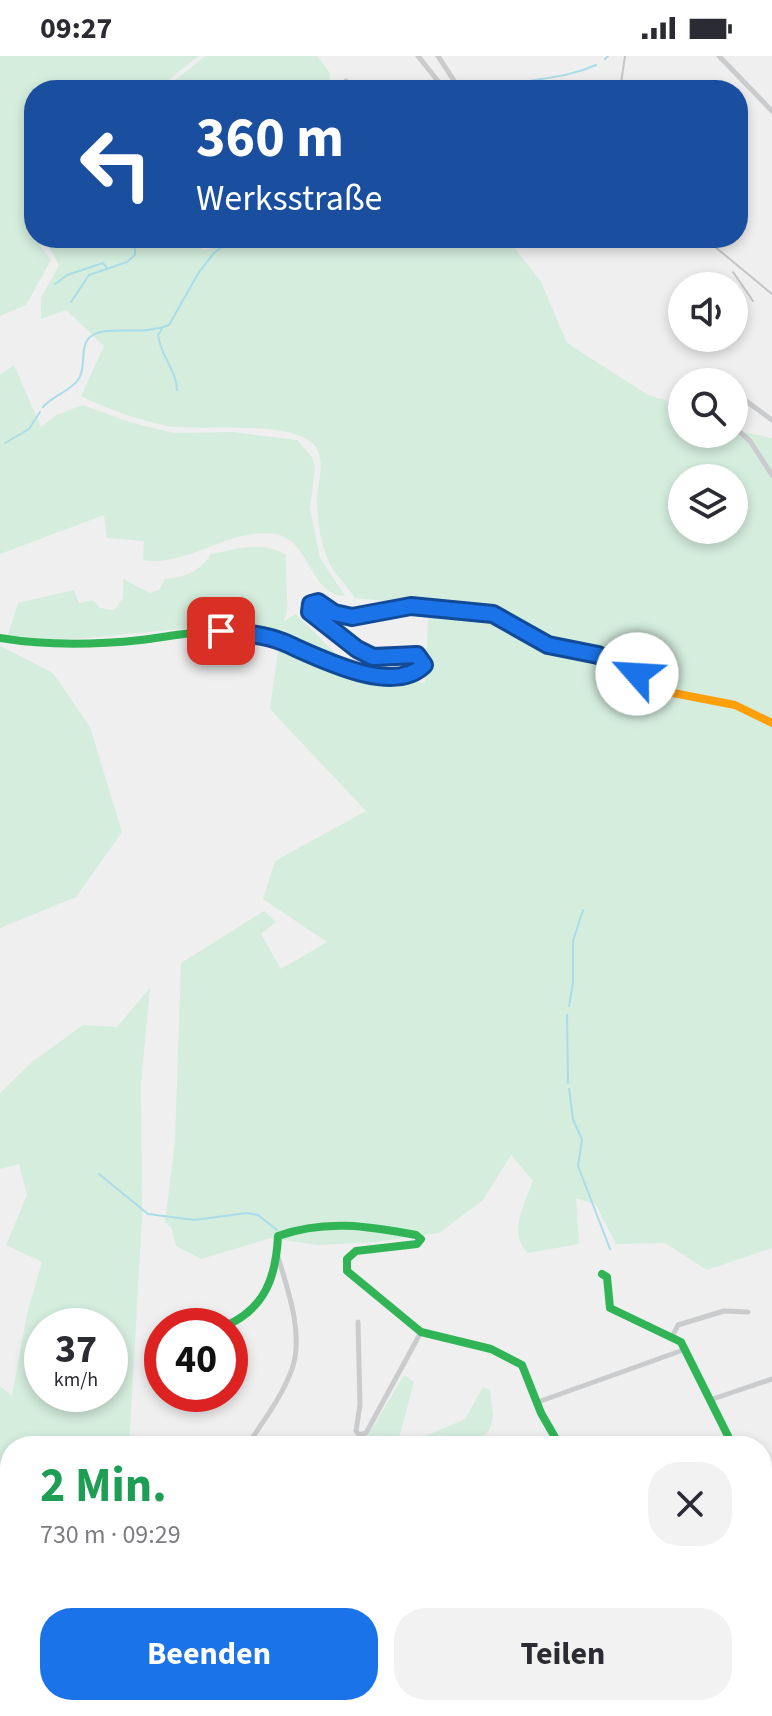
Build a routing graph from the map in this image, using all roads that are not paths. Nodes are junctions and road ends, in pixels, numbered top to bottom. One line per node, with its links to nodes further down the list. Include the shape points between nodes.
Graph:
1 (418, 56): 4 (street)
2 (438, 56): 5 (street)
3 (719, 56): 6 (street)
4 (437, 80)
5 (454, 80)
6 (742, 80)
7 (748, 86): 8 (street)
8 (772, 111)
9 (748, 402): 10 (street)
10 (772, 420)
11 (748, 439): 12 (street)
12 (772, 475)
13 (0, 638): 14 (street, via 55,645 242,633 283,642 344,669 395,676 417,672 424,665 417,655 373,657 357,649 310,612 311,604 318,602 352,617 427,606 493,614 548,645 598,655 667,692 739,704)
14 (772, 723)
15 (278, 1255): 18 (street, via 272,1279); 20 (street, via 278,1236 303,1225 340,1224 420,1237 417,1244 356,1251 346,1267); 26 (street, via 296,1348 292,1368)
16 (602, 1274): 21 (street, via 607,1277 610,1308)
17 (748, 1312): 21 (street, via 713,1314 678,1325)
18 (248, 1318)
19 (358, 1322): 20 (street, via 359,1435 366,1433)
20 (421, 1332): 25 (street, via 512,1358 528,1374)
21 (673, 1335): 22 (street)
22 (686, 1349): 24 (street); 25 (street)
23 (772, 1379): 24 (street)
24 (709, 1401): 28 (street)
25 (537, 1402): 27 (street)
26 (253, 1436)
27 (555, 1436)
28 (728, 1436)

